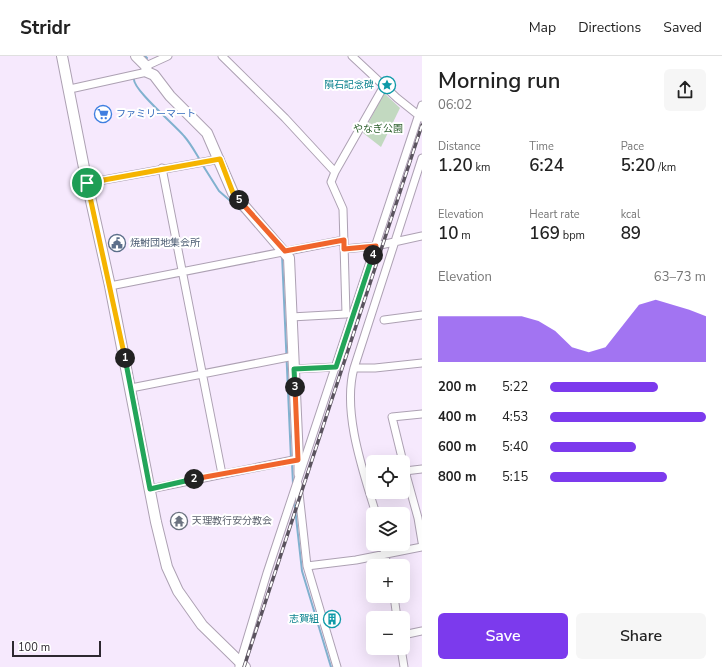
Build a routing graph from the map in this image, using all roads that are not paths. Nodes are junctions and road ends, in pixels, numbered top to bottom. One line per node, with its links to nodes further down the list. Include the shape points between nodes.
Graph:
1 (65, 56): 8 (street)
2 (136, 56): 6 (street)
3 (168, 56): 6 (street)
4 (222, 56): 14 (street)
5 (352, 56): 7 (street)
6 (146, 69): 8 (street); 12 (street, via 207,133)
7 (384, 86): 10 (street); 14 (street)
8 (70, 88): 15 (street)
9 (422, 105): 10 (street)
10 (420, 117): 19 (street)
11 (422, 158): 18 (street)
12 (220, 159): 13 (street); 21 (street, via 233,193)
13 (162, 168): 15 (street); 22 (street)
14 (335, 172): 17 (street, via 331,182 342,209)
15 (87, 183): 23 (street)
16 (422, 236): 18 (street)
17 (344, 240): 20 (street); 21 (street)
18 (395, 241): 19 (street); 30 (street)
19 (376, 246): 20 (street); 29 (street)
20 (344, 249): 25 (street, via 346,314)
21 (285, 251): 22 (street); 25 (street, via 289,258)
22 (183, 272): 23 (street); 32 (street)
23 (110, 286): 33 (street)
24 (422, 316): 26 (street)
25 (292, 317): 27 (street)
26 (384, 320)
27 (294, 356): 31 (street); 32 (street)
28 (422, 363): 30 (street)
29 (336, 367): 31 (street); 40 (street)
30 (354, 368): 43 (street, via 350,383 354,438)
31 (294, 369): 36 (street)
32 (203, 373): 33 (street); 39 (street)
33 (131, 388): 41 (street)
34 (422, 414): 35 (street, via 392,417)
35 (401, 455)
36 (298, 460): 39 (street); 40 (street)
37 (422, 469): 38 (street)
38 (410, 470)
39 (222, 474): 41 (street)
40 (298, 482): 49 (street); 53 (street, via 267,573)
41 (150, 489): 53 (street, via 167,568 178,591 202,624)
42 (410, 489): 44 (street)
43 (374, 507)
44 (422, 542)
45 (422, 547): 47 (street)
46 (384, 551): 47 (street)
47 (384, 554): 48 (street); 49 (street)
48 (385, 559)
49 (307, 566): 54 (street)
50 (422, 631): 51 (street)
51 (410, 634)
52 (402, 655): 55 (street)
53 (241, 665)
54 (337, 667)
55 (404, 667)

